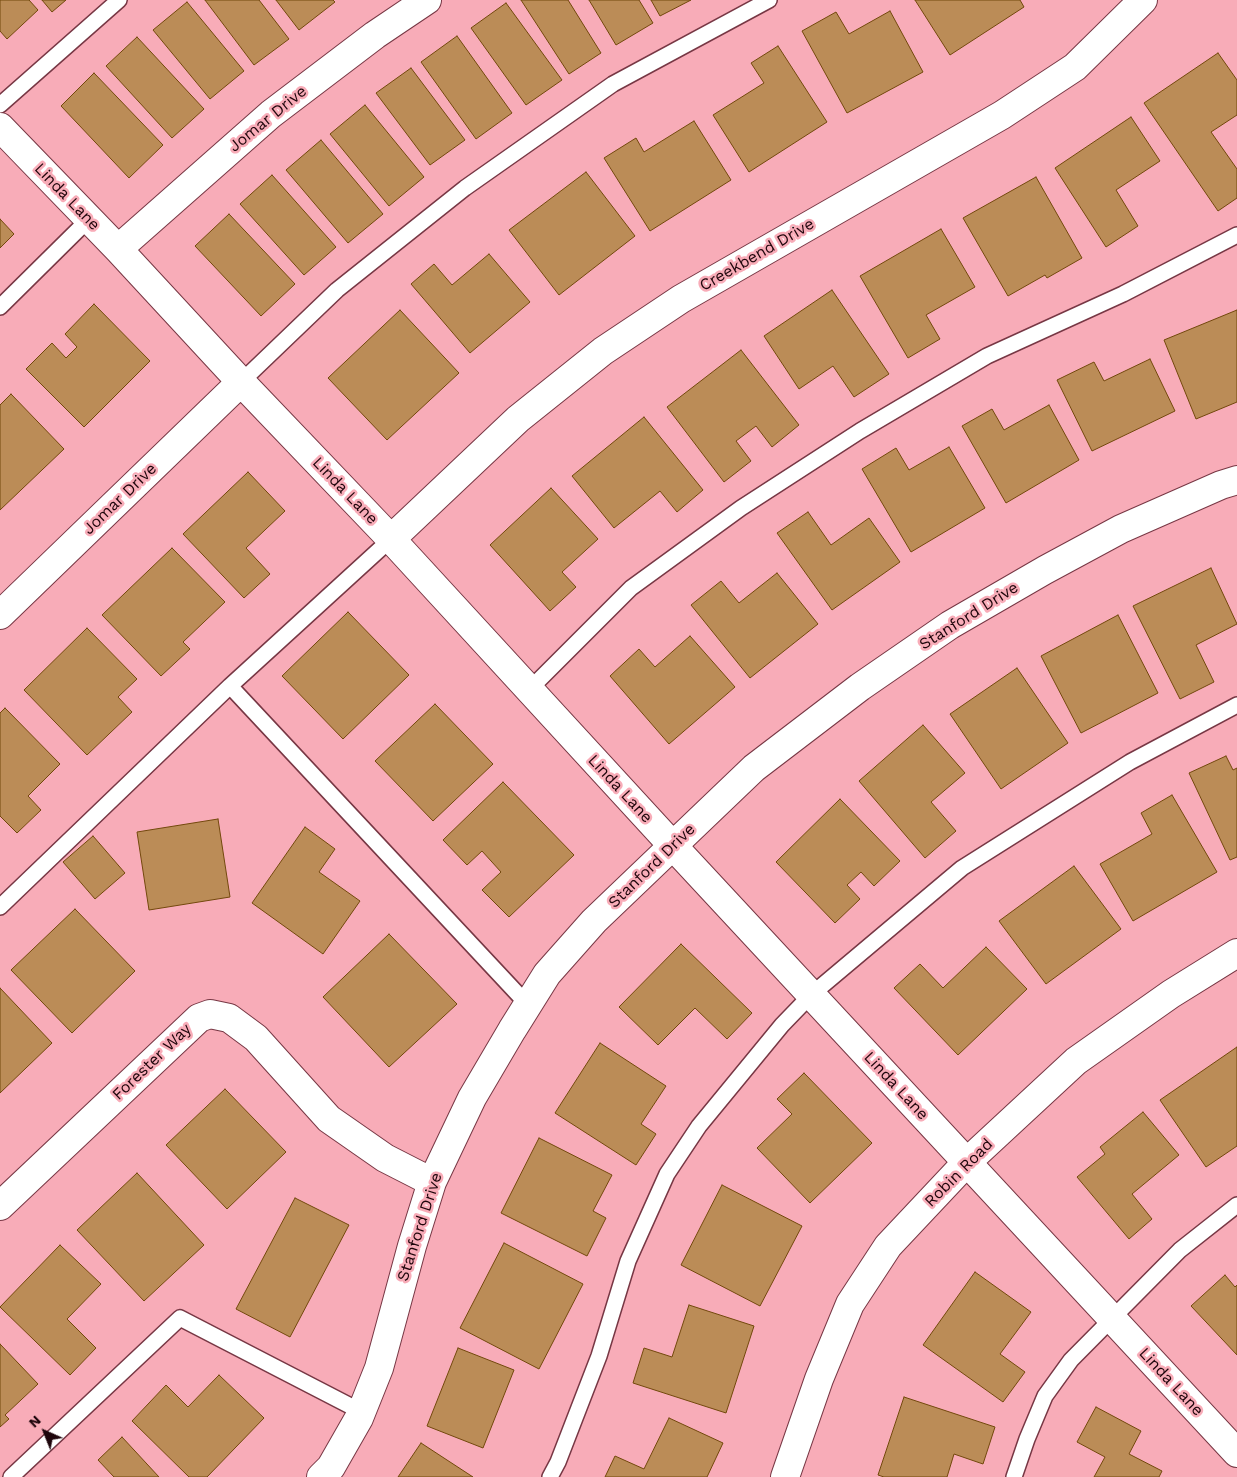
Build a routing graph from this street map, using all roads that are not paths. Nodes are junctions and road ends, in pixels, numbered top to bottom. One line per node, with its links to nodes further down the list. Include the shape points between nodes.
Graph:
1 (118, 0): 5 (lane)
2 (427, 0): 9 (street, Jomar Drive, via 271,114)
3 (769, 0): 11 (lane, via 613,84 465,188 337,290)
4 (1143, 0): 13 (street, Creekbend Drive, via 1075,67 1002,115 681,299 603,350 518,419)
5 (0, 105)
6 (0, 127): 7 (street, Linda Lane)
7 (89, 219): 9 (street, Linda Lane); 10 (lane)
8 (1237, 235): 16 (lane, via 1123,294 986,356 852,436 741,508 631,588)
9 (118, 249): 11 (street, Linda Lane)
10 (0, 307)
11 (241, 382): 13 (street, Linda Lane); 14 (street, Jomar Drive)
12 (1237, 480): 18 (street, Stanford Drive, via 1121,529 950,625 860,687 754,768)
13 (391, 539): 15 (lane); 16 (street, Linda Lane)
14 (0, 615)
15 (230, 686): 19 (lane); 22 (lane)
16 (529, 690): 18 (street, Linda Lane)
17 (1237, 705): 21 (lane, via 1130,762 962,868)
18 (673, 846): 21 (street, Linda Lane); 22 (street, Stanford Drive, via 594,921 547,974)
19 (0, 907)
20 (1237, 953): 23 (street, Robin Road, via 1171,994 1076,1061)
21 (811, 995): 23 (street, Linda Lane); 32 (lane, via 782,1025 699,1126 667,1174 628,1261 599,1356)
22 (528, 1005): 24 (street, Stanford Drive, via 472,1098)
23 (967, 1162): 27 (street, Linda Lane); 33 (street, Robin Road, via 888,1246 850,1304 818,1379)
24 (432, 1182): 26 (street, Forester Way, via 385,1158 329,1119 256,1038 229,1018 210,1014 199,1018); 28 (street, Stanford Drive, via 379,1368)
25 (1237, 1205): 27 (lane, via 1180,1250)
26 (0, 1206)
27 (1112, 1318): 29 (street, Linda Lane); 34 (lane, via 1071,1360 1044,1396)
28 (362, 1412): 30 (lane, via 180,1318); 31 (street, Stanford Drive, via 331,1467)
29 (1237, 1454)
30 (11, 1477)
31 (320, 1477)
32 (550, 1477)
33 (785, 1477)
34 (1014, 1477)

